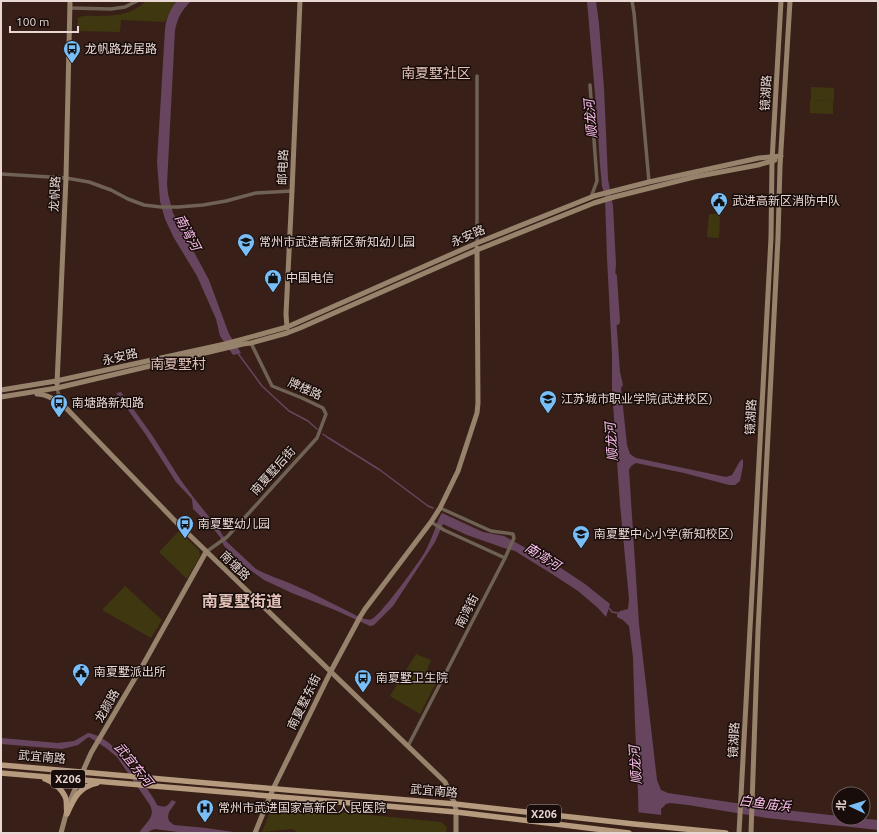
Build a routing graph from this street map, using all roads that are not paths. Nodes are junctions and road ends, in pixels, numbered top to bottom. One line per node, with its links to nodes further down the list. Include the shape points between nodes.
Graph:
1 (70, 1): 7 (street, 龙帆路)
2 (137, 1): 7 (street, via 125,7 111,9)
3 (300, 1): 15 (street, 邮电路)
4 (632, 1): 14 (street)
5 (781, 1): 11 (street, 镜湖路)
6 (790, 1): 10 (street, 镜湖路)
7 (70, 8): 13 (street, 龙帆路)
8 (477, 76): 17 (street)
9 (590, 85): 16 (street, via 597,181)
10 (781, 156): 11 (street, 永安路); 54 (street, 镜湖路)
11 (773, 159): 14 (street, 永安路, via 759,158); 18 (street, 永安路, via 758,165 594,203); 53 (street, 镜湖路)
12 (1, 174): 13 (street)
13 (66, 178): 15 (street, via 97,184 144,205 161,207 203,205 256,193); 24 (street, 龙帆路)
14 (649, 182): 16 (street, 永安路)
15 (292, 191): 19 (street, 邮电路)
16 (592, 197): 17 (street, 永安路)
17 (477, 243): 18 (street, 南夏墅东街); 19 (street, 永安路)
18 (477, 250): 20 (street, 永安路); 31 (street, 南夏墅东街, via 477,413 458,471)
19 (287, 327): 20 (street, 邮电路); 21 (street, 永安路)
20 (287, 333): 22 (street, 永安路)
21 (242, 342): 22 (street, 永安路); 23 (street, 永安路)
22 (251, 343): 30 (street, 牌楼路, via 272,386 323,408)
23 (227, 346): 24 (street, 永安路); 25 (street, 永安路)
24 (56, 381): 25 (street, 龙帆路); 26 (street, 永安路)
25 (57, 388): 27 (street, 永安路); 29 (street, 南塘路)
26 (1, 390)
27 (25, 394): 28 (street, 永安路); 29 (street, via 41,394)
28 (1, 397)
29 (66, 408): 33 (street, 南塘路)
30 (326, 414): 33 (street, 南夏墅后街, via 317,438 227,537)
31 (440, 508): 32 (street, 南夏墅东街); 34 (street, 南湾街, via 491,531 512,534 514,538)
32 (433, 523): 34 (street); 35 (street, 南夏墅东街, via 365,609)
33 (206, 552): 35 (street, 南塘路); 38 (street, 龙颜路)
34 (505, 558): 36 (street, 南湾街)
35 (330, 671): 36 (street, 南塘路); 43 (street, 南夏墅东街)
36 (408, 746): 45 (street, 南塘路, via 445,782)
37 (1, 765): 38 (main road, 武宜南路 / X206)
38 (82, 772): 41 (street, 龙颜路); 43 (main road, 武宜南路 / X206)
39 (1, 773): 40 (main road, 武宜南路 / X206)
40 (39, 776): 41 (main road, 武宜南路 / X206); 47 (main road, via 51,781 62,793 66,800)
41 (79, 780): 42 (main road, 武宜南路 / X206); 47 (street, 龙颜路)
42 (103, 782): 44 (main road, 武宜南路 / X206); 47 (main road, via 81,790)
43 (273, 789): 44 (street, 南夏墅东街); 45 (main road, 武宜南路 / X206)
44 (270, 796): 46 (main road, 武宜南路 / X206); 48 (street, 南夏墅东街)
45 (455, 804): 46 (street, 南塘路); 52 (main road, 武宜南路 / X206)
46 (456, 812): 50 (street, 南塘路); 51 (main road, 武宜南路 / X206)
47 (67, 814): 49 (street, 龙颜路)
48 (256, 832)
49 (62, 833)
50 (456, 833)
51 (629, 833)
52 (726, 833)
53 (739, 833)
54 (751, 833)

